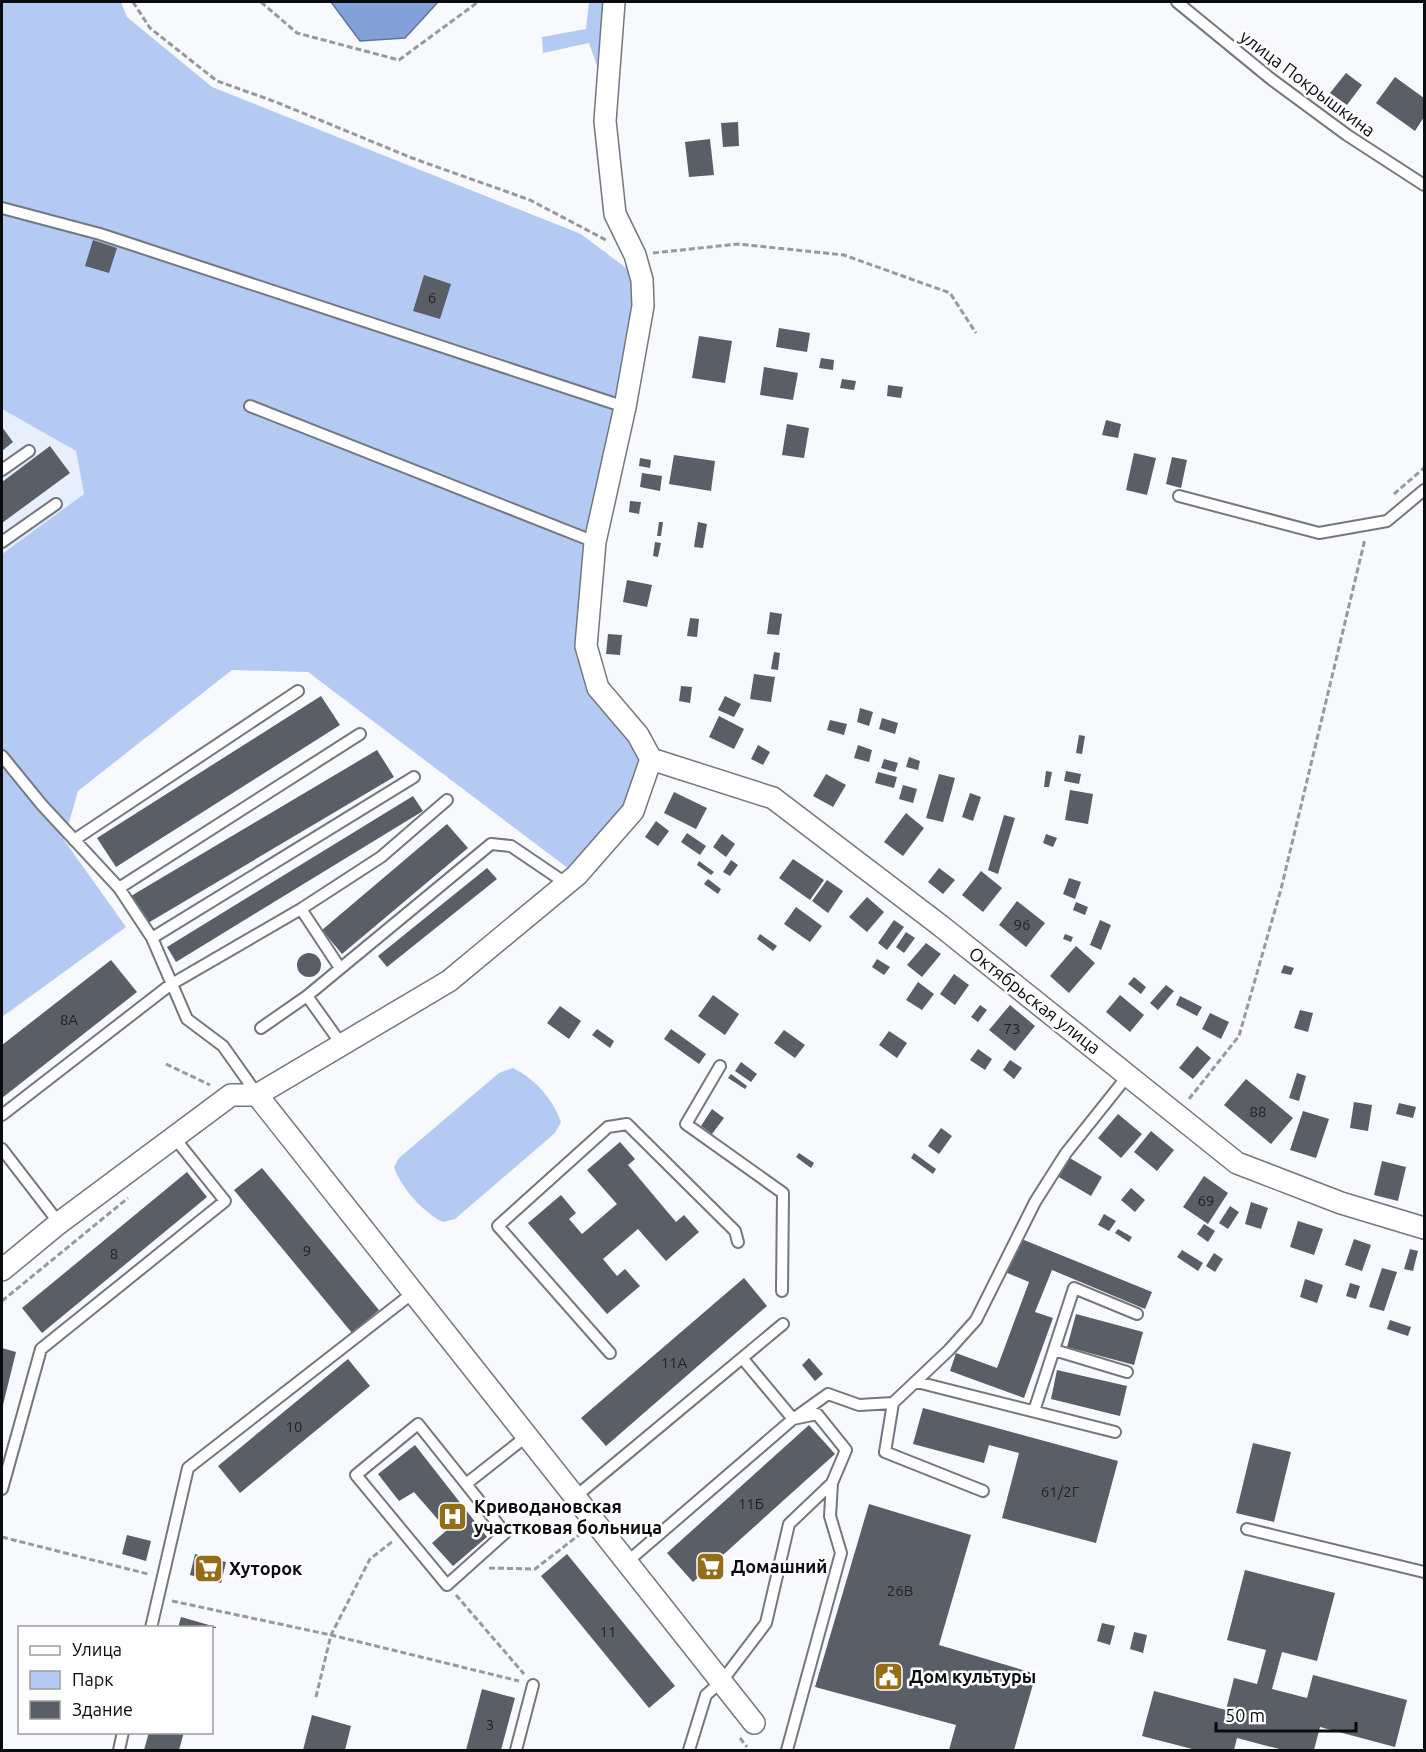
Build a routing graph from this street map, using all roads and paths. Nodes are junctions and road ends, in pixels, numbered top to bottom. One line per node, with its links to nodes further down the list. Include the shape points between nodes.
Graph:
1 (133, 2): 8 (path, via 150,28 217,81 530,200)
2 (261, 2): 3 (path, via 297,33 399,60)
3 (478, 2)
4 (614, 2): 8 (street, via 604,121 615,214)
5 (1177, 2): 6 (lane, улица Покрышкина, via 1347,135)
6 (1425, 185)
7 (2, 208): 11 (lane, via 100,234)
8 (635, 255): 9 (path, via 738,244 844,255 950,292); 11 (street, via 642,280 643,306)
9 (976, 333)
10 (250, 406): 21 (lane)
11 (625, 407): 21 (street)
12 (29, 451): 14 (lane)
13 (1425, 468): 17 (path)
14 (2, 470)
15 (1425, 490): 19 (lane, via 1388,521)
16 (1179, 496): 19 (lane, via 1319,533)
17 (1390, 498)
18 (56, 504): 20 (lane)
19 (1370, 525): 43 (path, via 1281,889 1239,1036)
20 (2, 542)
21 (596, 542): 25 (street, via 586,646 598,688 638,735)
22 (298, 691): 28 (lane)
23 (360, 734): 30 (lane)
24 (2, 756): 28 (lane)
25 (651, 759): 29 (street, via 633,811); 40 (street, Октябрьская улица, via 773,798)
26 (414, 777): 32 (lane)
27 (447, 800): 31 (lane, via 381,857)
28 (74, 840): 30 (lane)
29 (567, 884): 33 (lane, via 511,846 491,844); 37 (street, via 449,981)
30 (119, 888): 32 (lane)
31 (301, 909): 33 (lane); 34 (lane)
32 (152, 938): 34 (lane)
33 (340, 968): 35 (lane)
34 (170, 985): 42 (lane, via 187,1019 223,1046); 44 (lane)
35 (307, 996): 36 (lane); 37 (lane)
36 (261, 1028)
37 (342, 1045): 42 (street)
38 (166, 1064): 41 (path)
39 (720, 1066): 52 (lane, via 686,1124 783,1193)
40 (1129, 1074): 43 (street, Октябрьская улица); 61 (lane, via 1066,1153 1035,1202 976,1320)
41 (231, 1095): 42 (street); 45 (street)
42 (257, 1095): 53 (street)
43 (1177, 1114): 49 (street, Октябрьская улица, via 1237,1163 1341,1203)
44 (2, 1115)
45 (173, 1137): 48 (street); 69 (lane, via 225,1201 40,1349)
46 (2, 1149): 48 (lane)
47 (130, 1197): 54 (path)
48 (58, 1223): 51 (street)
49 (1425, 1228)
50 (738, 1242): 58 (lane, via 735,1231 627,1124 608,1127 498,1226)
51 (2, 1270)
52 (782, 1292)
53 (414, 1293): 66 (street); 79 (lane, via 188,1468)
54 (2, 1301)
55 (1137, 1314): 57 (lane, via 1074,1288)
56 (783, 1324): 59 (lane)
57 (1054, 1350): 60 (lane); 63 (lane)
58 (610, 1353)
59 (743, 1359): 64 (lane); 71 (lane)
60 (1127, 1372)
61 (917, 1382): 62 (lane); 63 (lane)
62 (893, 1403): 64 (lane, via 859,1405 828,1394); 70 (lane, via 885,1452)
63 (1034, 1412): 65 (lane)
64 (794, 1419): 67 (lane, via 817,1414 846,1450); 76 (lane)
65 (1115, 1432)
66 (527, 1436): 68 (lane); 71 (street)
67 (832, 1483): 84 (lane, via 789,1524 766,1623); 92 (lane, via 830,1516 841,1553)
68 (466, 1484): 73 (lane, via 418,1424 356,1475); 77 (lane, via 505,1533)
69 (2, 1489)
70 (983, 1491)
71 (575, 1497): 76 (street)
72 (1247, 1529): 78 (lane)
73 (404, 1532): 80 (lane); 83 (path, via 370,1559)
74 (579, 1535): 77 (path, via 535,1569)
75 (2, 1536): 79 (path)
76 (627, 1562): 84 (street)
77 (466, 1568): 80 (lane)
78 (1425, 1572)
79 (163, 1578): 81 (lane)
80 (447, 1585): 85 (path)
81 (159, 1598): 82 (lane); 83 (path)
82 (152, 1626)
83 (332, 1635): 85 (path); 86 (path)
84 (722, 1681): 87 (street); 91 (lane, via 706,1695)
85 (533, 1685): 90 (lane)
86 (316, 1697)
87 (754, 1723)
88 (123, 1734): 89 (lane)
89 (119, 1750)
90 (518, 1750)
91 (689, 1750)
92 (787, 1750)

